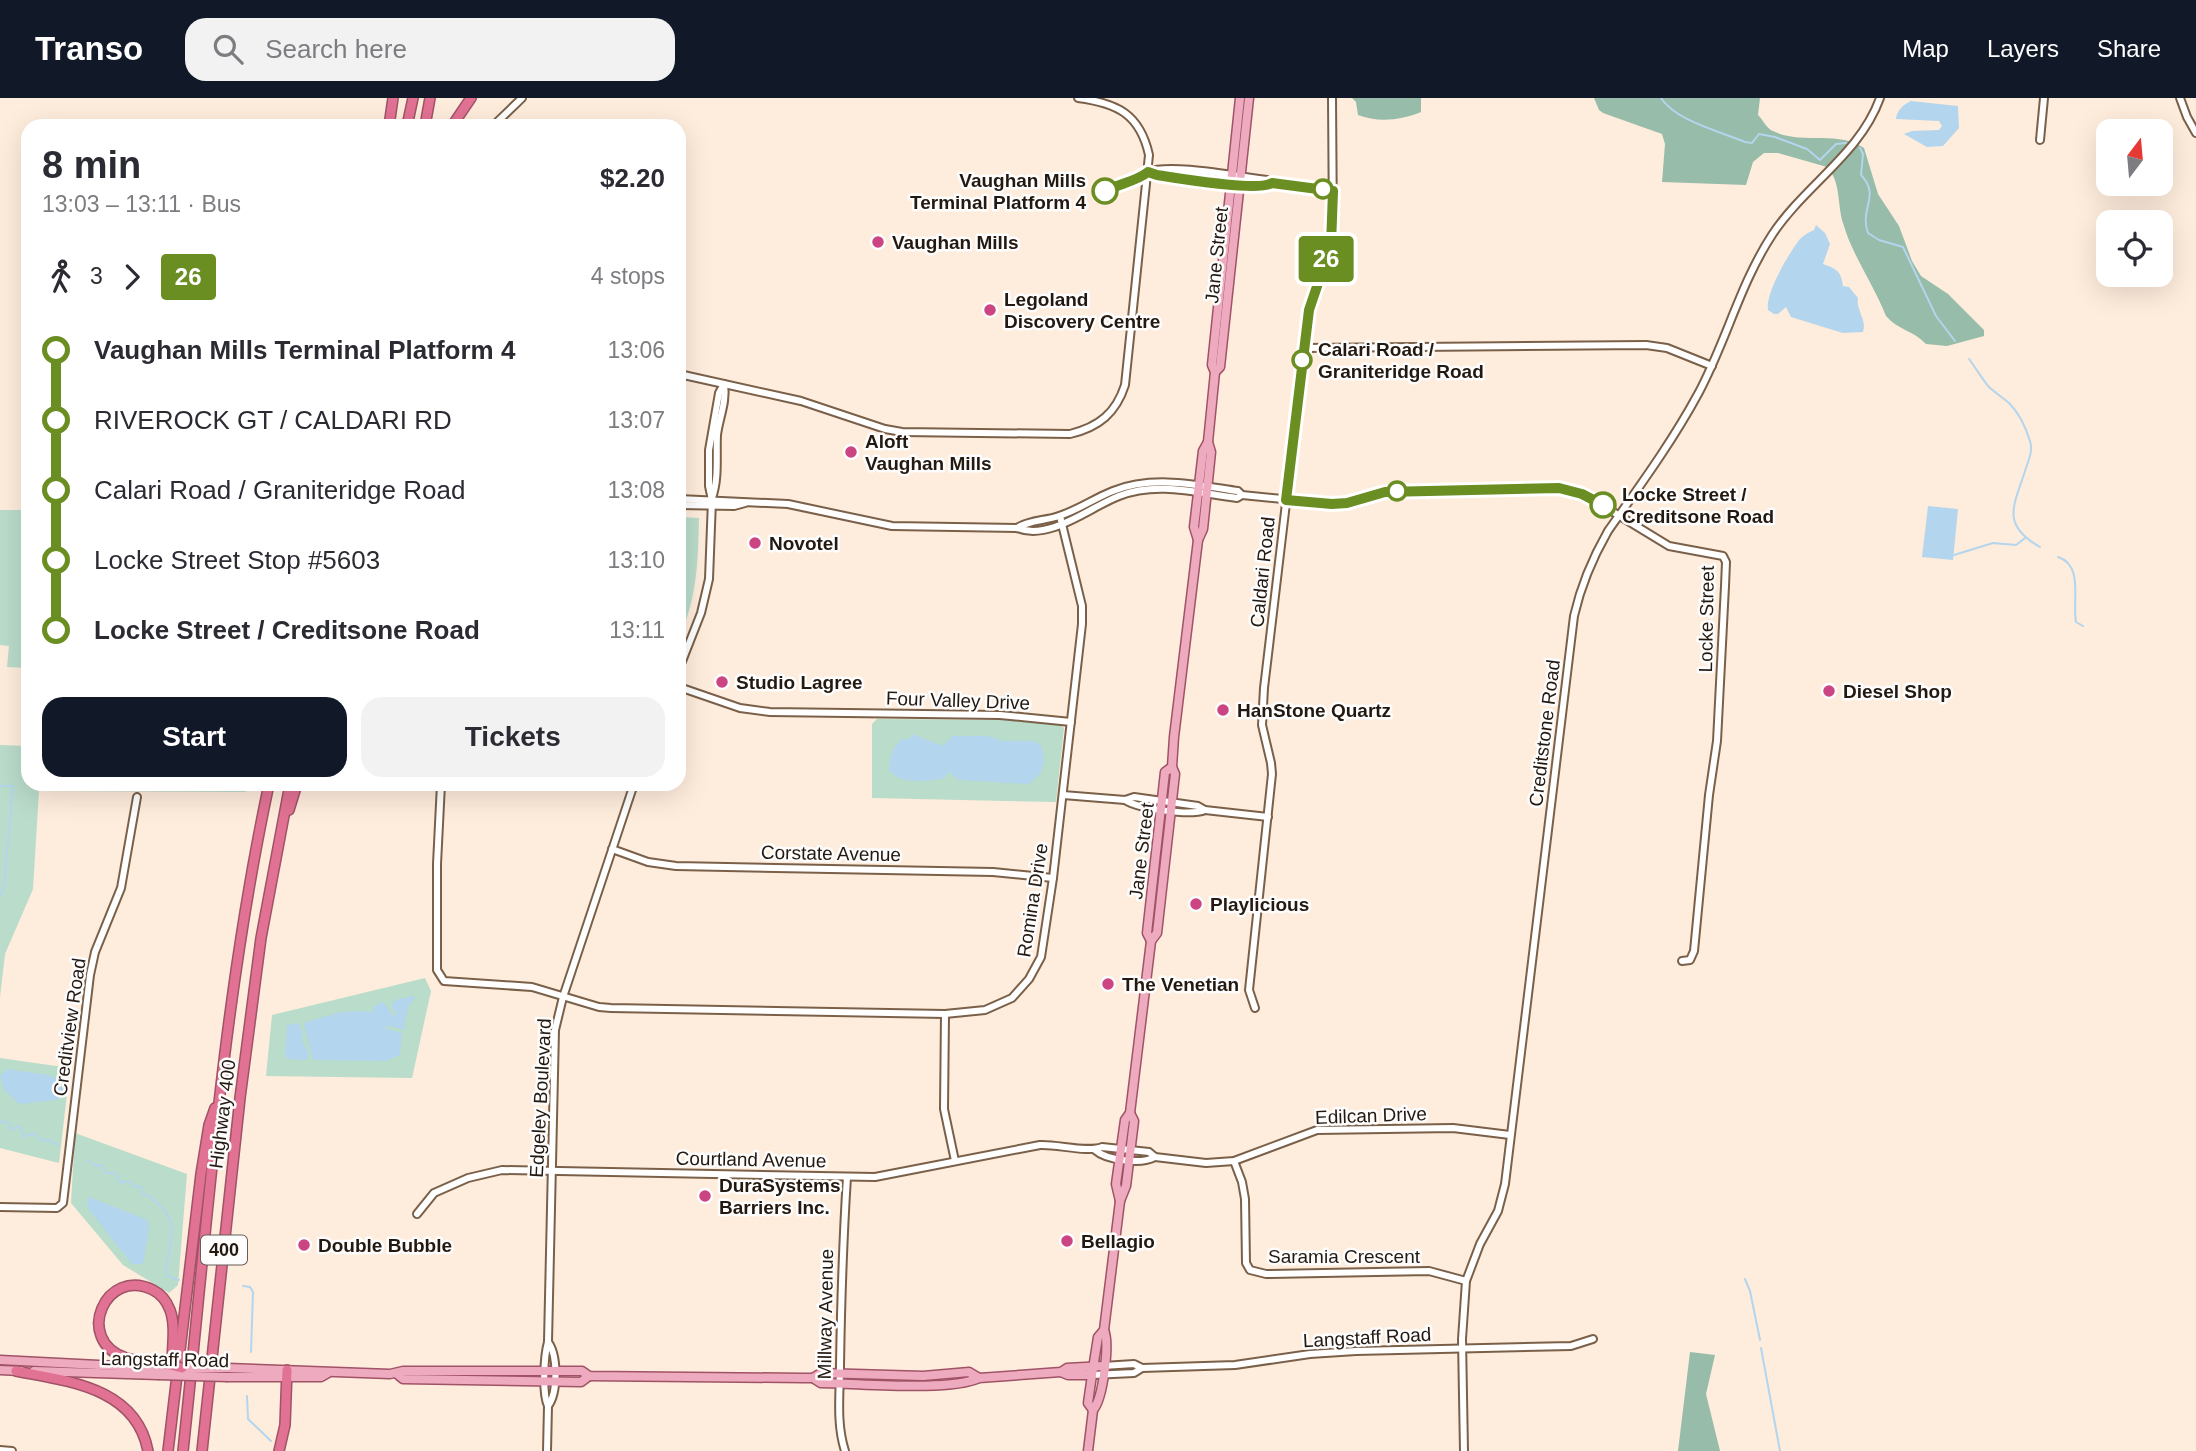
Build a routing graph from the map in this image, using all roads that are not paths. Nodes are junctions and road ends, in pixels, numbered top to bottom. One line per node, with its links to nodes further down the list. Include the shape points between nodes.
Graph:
1 (393, 98): 13 (highway)
2 (414, 98): 14 (highway)
3 (430, 98): 15 (highway)
4 (471, 98): 16 (highway)
5 (522, 98): 17 (street)
6 (1078, 98): 20 (street, via 1116,106 1132,120 1147,145)
7 (1240, 98): 21 (main road, Jane Street)
8 (1249, 98): 21 (main road, Jane Street)
9 (1332, 98): 22 (street, Caldari Road)
10 (1880, 98): 24 (street, Creditstone Road, via 1872,118 1846,153 1771,236 1743,289)
11 (2044, 98): 19 (street)
12 (2180, 98): 18 (street)
13 (390, 119)
14 (409, 119)
15 (426, 119)
16 (457, 119)
17 (500, 119)
18 (2196, 133)
19 (2040, 140)
20 (1148, 172): 21 (street, via 1158,168); 26 (street, via 1125,385 1110,415 1087,430 1055,435 902,432 801,401)
21 (1236, 181): 22 (street, via 1267,180); 27 (main road, Jane Street, via 1220,367 1215,372 1208,442 1211,452)
22 (1333, 191): 23 (street, Caldari Road, via 1331,245 1309,310)
23 (1304, 348): 24 (street, via 1646,345 1667,348); 29 (street, Caldari Road)
24 (1712, 366): 32 (street, Creditstone Road)
25 (686, 376): 26 (street)
26 (724, 384): 30 (street)
27 (1203, 490): 29 (street, Locke Street, via 1237,498); 33 (street, Locke Street, via 1164,481 1127,486); 37 (main road, Jane Street, via 1203,529)
28 (686, 500): 30 (street)
29 (1286, 500): 32 (street, Locke Street, via 1332,504 1385,492 1559,488 1582,494); 47 (street, Caldari Road, via 1264,688 1262,725 1271,763)
30 (712, 503): 31 (street); 33 (street, Locke Street, via 788,504 892,526 1026,531); 34 (street, via 706,596)
31 (686, 505)
32 (1619, 515): 52 (street, Locke Street, via 1669,546 1720,555 1726,562 1717,741 1694,951 1691,960); 58 (street, Creditstone Road, via 1584,576 1574,616)
33 (1061, 520): 36 (street, Romina Drive, via 1082,606)
34 (686, 650)
35 (686, 689): 36 (street, Four Valley Drive, via 740,708 769,712 1000,715)
36 (1071, 722): 43 (street, Romina Drive)
37 (1171, 767): 45 (main road, Jane Street, via 1166,772); 46 (main road, Jane Street, via 1175,774)
38 (268, 791): 56 (highway, Highway 400 / 400, via 240,935)
39 (289, 791): 48 (highway, Highway 400 / 400)
40 (295, 791): 48 (highway)
41 (441, 791): 53 (street, via 439,975 455,983 532,987)
42 (632, 791): 49 (street, Edgeley Boulevard)
43 (1063, 795): 45 (street, via 1134,797); 50 (street, Romina Drive)
44 (137, 797): 66 (street, Creditview Road, via 121,888 90,978 63,1203 57,1208)
45 (1163, 805): 46 (street); 51 (main road, Jane Street, via 1147,933)
46 (1172, 806): 47 (street, via 1196,813); 51 (main road, Jane Street, via 1157,933)
47 (1268, 817): 54 (street, Caldari Road, via 1249,990)
48 (282, 824): 96 (highway, Highway 400 / 400, via 261,938)
49 (612, 849): 50 (street, Corstate Avenue, via 676,866 993,872); 53 (street, Edgeley Boulevard)
50 (1053, 878): 55 (street, Romina Drive, via 1041,957 1021,990 985,1010)
51 (1151, 940): 57 (main road, Jane Street)
52 (1682, 961)
53 (563, 997): 55 (street, Romina Drive, via 613,1008); 63 (street, Edgeley Boulevard, via 554,1045)
54 (1255, 1008)
55 (945, 1014): 61 (street, via 944,1109)
56 (221, 1089): 88 (highway, via 201,1174); 95 (highway, Highway 400 / 400)
57 (1130, 1113): 59 (main road, Jane Street); 60 (main road, Jane Street, via 1135,1121)
58 (1510, 1135): 62 (street, Edilcan Drive, via 1453,1128 1317,1130); 68 (street, Creditstone Road, via 1500,1203)
59 (1120, 1154): 60 (street, Edilcan Drive); 61 (street, Courtland Avenue, via 1102,1147 1040,1145); 65 (main road, Jane Street, via 1116,1184)
60 (1130, 1155): 62 (street, Edilcan Drive, via 1148,1161 1155,1157); 65 (main road, Jane Street)
61 (955, 1161): 64 (street, Courtland Avenue, via 875,1177)
62 (1234, 1161): 68 (street, Saramia Crescent, via 1243,1191 1250,1270 1266,1274 1429,1271)
63 (551, 1171): 64 (street, Courtland Avenue); 67 (street, Courtland Avenue, via 502,1170 468,1178 434,1193); 78 (street, Edgeley Boulevard, via 546,1351)
64 (847, 1177): 82 (street, Millway Avenue)
65 (1120, 1200): 69 (main road, Jane Street)
66 (0, 1207)
67 (417, 1214)
68 (1466, 1280): 71 (street, Creditstone Road)
69 (1104, 1330): 76 (main road, Jane Street, via 1108,1339); 79 (main road, Jane Street, via 1098,1337)
70 (1593, 1339): 71 (street, Langstaff Road, via 1571,1346)
71 (1463, 1349): 76 (street, Langstaff Road, via 1310,1354 1235,1365 1142,1368 1134,1373); 101 (street, Creditstone Road)
72 (0, 1360): 74 (main road, Langstaff Road)
73 (182, 1368): 74 (highway, bridge); 80 (main road, Langstaff Road, bridge)
74 (158, 1369): 77 (main road, Langstaff Road); 80 (main road, Langstaff Road, bridge); 88 (highway, via 116,1353 103,1340 99,1315 118,1289 148,1287 168,1306)
75 (0, 1370): 77 (main road, Langstaff Road)
76 (1103, 1370): 79 (main road, Langstaff Road); 90 (main road, Jane Street)
77 (16, 1371): 93 (highway, via 85,1385 110,1397 135,1422)
78 (550, 1371): 83 (main road, Langstaff Road); 84 (main road, Langstaff Road, via 582,1371); 87 (street, Edgeley Boulevard)
79 (1092, 1371): 86 (main road, Langstaff Road, via 1067,1368); 90 (main road, Jane Street, via 1088,1403)
80 (227, 1372): 81 (main road, Langstaff Road)
81 (288, 1373): 83 (main road, Langstaff Road, via 321,1377 328,1373); 97 (highway)
82 (840, 1373): 85 (main road, Langstaff Road); 86 (main road, Langstaff Road, via 923,1376 969,1372); 89 (street, Millway Avenue)
83 (397, 1374): 87 (main road, Langstaff Road, via 403,1379)
84 (589, 1376): 85 (main road, Langstaff Road); 87 (main road, Langstaff Road, via 581,1382)
85 (813, 1378): 89 (main road, Langstaff Road)
86 (979, 1378): 89 (main road, Langstaff Road, via 969,1383 924,1385)
87 (550, 1382): 98 (street, Edgeley Boulevard, via 545,1399)
88 (175, 1383): 94 (highway)
89 (839, 1383): 99 (street, Millway Avenue)
90 (1093, 1410): 100 (main road, Jane Street)
91 (0, 1450): 92 (street)
92 (12, 1451)
93 (148, 1451)
94 (168, 1451)
95 (183, 1451)
96 (202, 1451)
97 (279, 1451)
98 (547, 1451)
99 (845, 1451)
100 (1088, 1451)
101 (1464, 1451)

